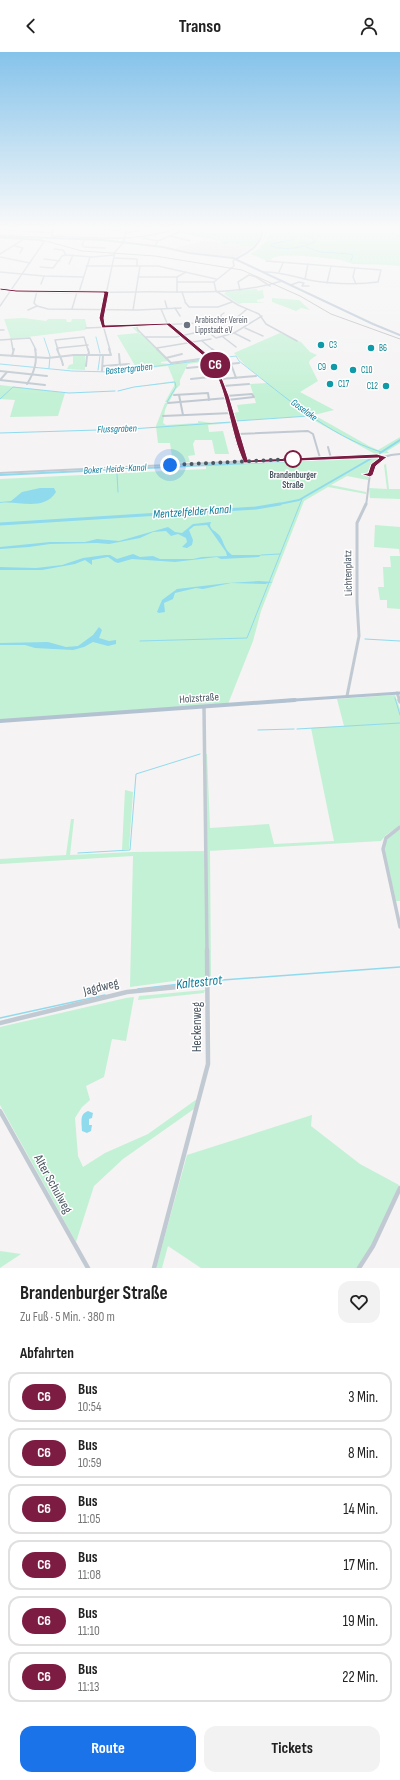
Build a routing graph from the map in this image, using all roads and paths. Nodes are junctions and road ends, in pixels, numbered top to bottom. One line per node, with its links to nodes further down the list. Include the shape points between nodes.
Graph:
1 (14, 284): 20 (street)
2 (81, 284): 23 (street)
3 (109, 284): 24 (street)
4 (137, 284): 25 (street)
5 (177, 284): 26 (street)
6 (214, 284): 22 (street)
7 (238, 284): 19 (street)
8 (266, 284): 16 (street)
9 (275, 284): 16 (street)
10 (288, 284): 15 (main road)
11 (294, 284): 15 (street)
12 (303, 284): 17 (street, via 302,286)
13 (349, 284): 14 (street)
14 (356, 284)
15 (291, 285): 55 (main road)
16 (270, 286): 19 (street)
17 (309, 286)
18 (0, 289): 20 (street)
19 (240, 290): 22 (street)
20 (9, 291): 21 (street); 30 (street)
21 (37, 291): 23 (street); 31 (street, via 34,302)
22 (216, 291): 27 (street); 29 (street)
23 (78, 292): 24 (street); 35 (street)
24 (107, 292): 25 (street); 39 (street)
25 (136, 292): 26 (street); 40 (street)
26 (177, 292): 27 (street)
27 (182, 292): 29 (street, via 189,307 218,307)
28 (165, 301): 32 (street)
29 (232, 302): 37 (street)
30 (0, 306)
31 (37, 306): 35 (street, via 48,309); 38 (street)
32 (167, 308): 33 (street); 36 (street)
33 (175, 308): 34 (street); 42 (street)
34 (181, 308)
35 (72, 309): 39 (street)
36 (161, 309): 40 (street); 45 (street)
37 (247, 309): 43 (street); 44 (street, via 234,320)
38 (28, 310)
39 (103, 310): 40 (street); 47 (street)
40 (133, 310)
41 (224, 313): 44 (street, via 221,315)
42 (180, 316)
43 (262, 316): 49 (street); 65 (street, via 266,324)
44 (222, 322): 45 (street)
45 (168, 323): 46 (street); 57 (street)
46 (136, 325): 47 (street); 56 (street)
47 (103, 327): 48 (street); 75 (street, via 111,355)
48 (86, 328)
49 (245, 328): 53 (street); 58 (street)
50 (0, 330): 51 (street)
51 (4, 330)
52 (203, 331): 57 (street)
53 (234, 333): 59 (street); 64 (street)
54 (212, 335): 59 (street, via 216,338)
55 (400, 335)
56 (146, 336): 57 (street); 70 (street)
57 (182, 336): 66 (street)
58 (263, 336)
59 (222, 337): 68 (street)
60 (11, 339): 62 (street); 76 (street, via 14,347); 78 (street, via 30,338 37,349)
61 (211, 339): 63 (street)
62 (0, 340)
63 (202, 341): 66 (street); 80 (street, via 221,356)
64 (250, 341)
65 (297, 341)
66 (191, 343): 70 (street); 80 (street)
67 (88, 345): 69 (street); 69 (street, via 84,336 55,340); 74 (street)
68 (236, 347)
69 (58, 348): 77 (street)
70 (157, 348): 79 (street)
71 (119, 354): 88 (street)
72 (182, 354): 79 (street)
73 (0, 355): 76 (street)
74 (88, 355): 75 (street); 77 (street); 86 (street)
75 (101, 355): 87 (street)
76 (12, 356): 78 (street)
77 (61, 356): 78 (street); 84 (street)
78 (38, 358): 93 (street)
79 (166, 358): 80 (street, via 172,363)
80 (209, 358): 85 (street)
81 (239, 363): 83 (street)
82 (129, 364): 88 (street)
83 (230, 364): 85 (street); 97 (street)
84 (62, 365)
85 (214, 365): 89 (street); 96 (street)
86 (86, 366)
87 (104, 366): 88 (street); 91 (street)
88 (120, 366)
89 (187, 368)
90 (0, 371): 92 (street)
91 (102, 371)
92 (6, 372): 93 (street); 99 (street)
93 (33, 374): 94 (street); 100 (street)
94 (47, 376)
95 (256, 376): 97 (street)
96 (219, 378): 97 (street); 98 (street); 103 (street)
97 (236, 378)
98 (191, 379)
99 (0, 380): 100 (street)
100 (27, 384): 102 (street)
101 (249, 384): 103 (street)
102 (45, 386)
103 (223, 386): 106 (street)
104 (179, 395): 105 (street); 107 (street, via 208,394); 108 (street)
105 (174, 396)
106 (227, 398): 106 (street, via 252,394 254,397); 107 (street); 110 (street)
107 (210, 400): 108 (street)
108 (181, 402): 109 (street); 111 (street)
109 (168, 403)
110 (232, 413): 111 (street); 113 (street)
111 (183, 415): 112 (street)
112 (163, 416)
113 (238, 434): 117 (street, via 308,431 312,434); 119 (street)
114 (328, 447): 118 (street)
115 (400, 454): 116 (street)
116 (384, 457): 118 (street, via 377,455); 122 (street, Lichtenplatz, via 372,468 366,506 357,524 359,638)
117 (320, 458): 118 (street); 119 (street)
118 (332, 458)
119 (246, 462): 120 (street)
120 (0, 473)
121 (399, 693): 122 (main road, Holzstraße); 123 (street)
122 (347, 696): 124 (main road, Holzstraße)
123 (400, 702)
124 (204, 707): 125 (main road, Holzstraße); 128 (street, Heckenweg)
125 (0, 721)
126 (400, 827): 127 (street, via 383,841 383,849)
127 (400, 927)
128 (208, 984): 129 (street, Jagdweg, via 127,992); 133 (street, Heckenweg, via 208,1064)
129 (0, 1023)
130 (0, 1111): 132 (street, Alter Schulweg)
131 (400, 1188): 134 (street, via 373,1246)
132 (88, 1268)
133 (154, 1268)
134 (359, 1268)

